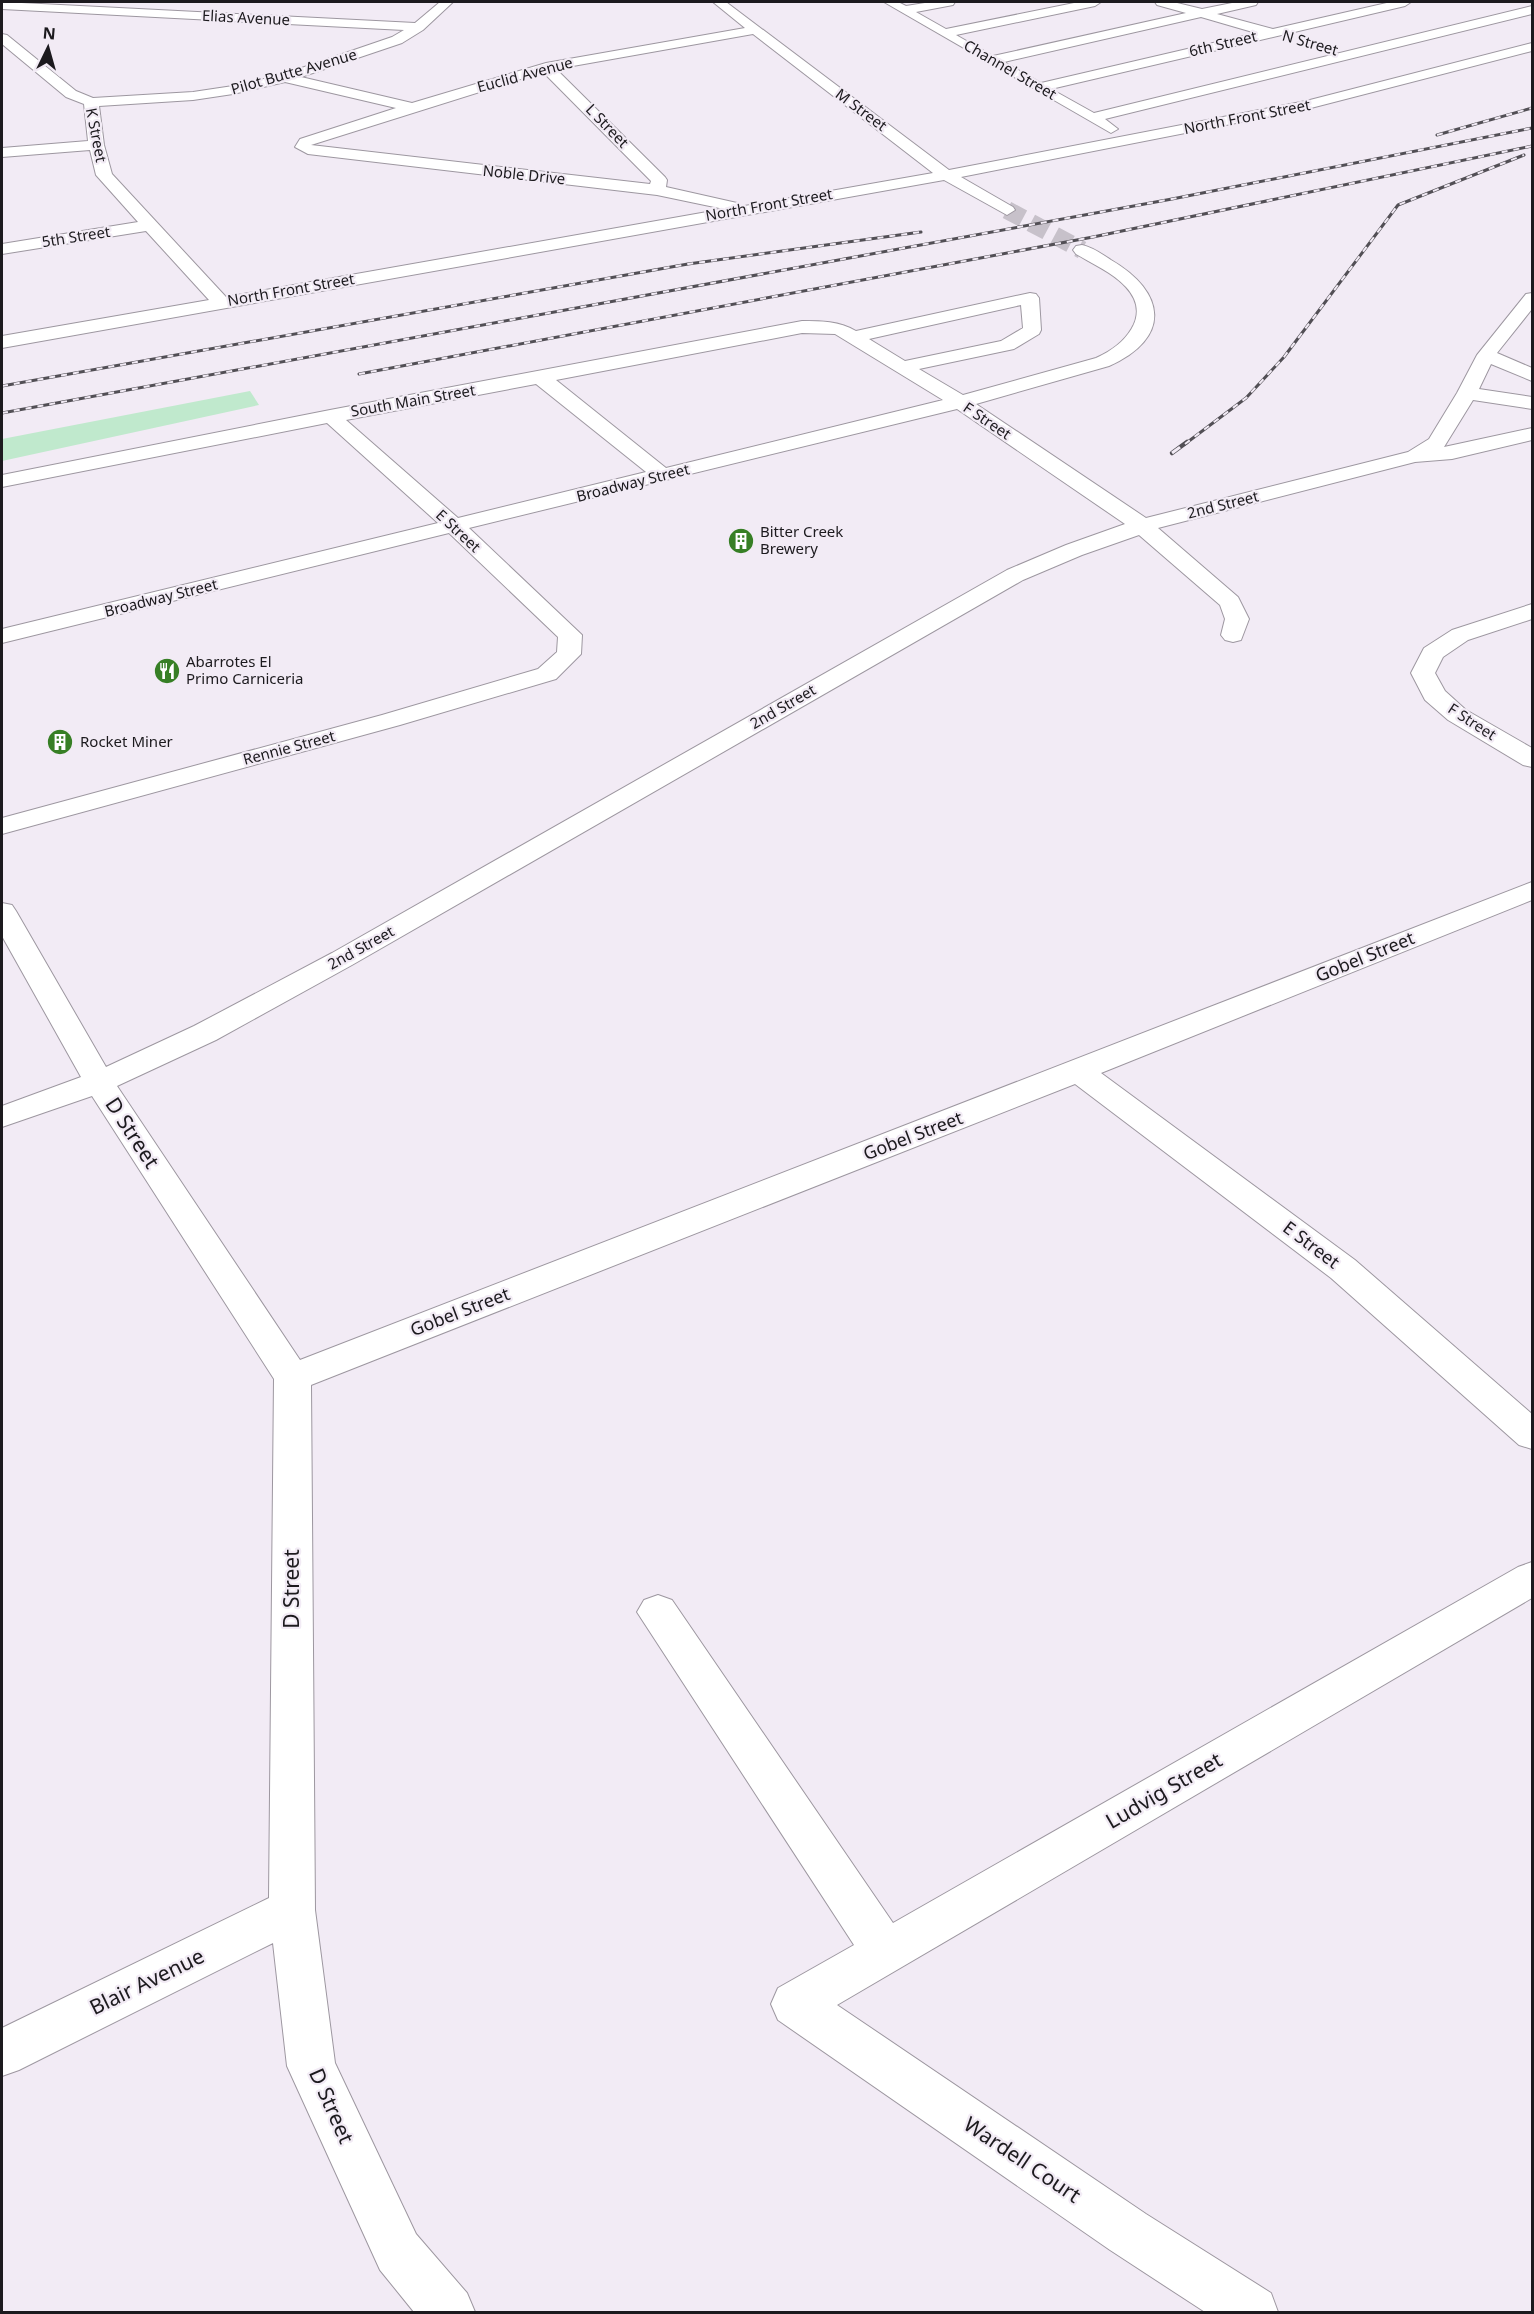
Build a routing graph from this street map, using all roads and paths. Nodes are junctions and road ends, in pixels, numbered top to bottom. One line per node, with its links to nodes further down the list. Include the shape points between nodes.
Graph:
1 (447, 2): 16 (street, Pilot Butte Avenue)
2 (719, 2): 17 (street, M Street)
3 (890, 2): 12 (street, Channel Street)
4 (949, 2): 12 (street)
5 (1095, 2): 18 (street)
6 (1161, 2): 14 (street, N Street)
7 (1252, 2): 14 (street)
8 (1406, 2): 19 (street, 6th Street)
9 (1506, 4): 13 (street)
10 (2, 5): 15 (street, Elias Avenue)
11 (302, 8): 15 (street)
12 (905, 10): 18 (street, Channel Street)
13 (1532, 10): 22 (street)
14 (1201, 13): 19 (street, N Street); 23 (street)
15 (285, 20): 16 (street, Elias Avenue)
16 (418, 27): 26 (street, Pilot Butte Avenue, via 397,40)
17 (755, 30): 24 (street, Euclid Avenue); 35 (street, M Street)
18 (945, 33): 23 (street, Channel Street)
19 (1272, 33): 22 (street, N Street); 27 (street, 6th Street)
20 (2, 38): 28 (street, K Street, via 71,94)
21 (1533, 47): 25 (street, North Front Street)
22 (1352, 55): 25 (street, N Street); 30 (street)
23 (992, 60): 27 (street, Channel Street)
24 (546, 67): 29 (street, Euclid Avenue); 36 (street, L Street, via 659,180)
25 (1424, 75): 31 (street, North Front Street, via 1307,105)
26 (285, 78): 28 (street, Pilot Butte Avenue, via 193,96); 29 (street)
27 (1040, 87): 30 (street, Channel Street)
28 (91, 102): 32 (street, K Street)
29 (413, 108): 33 (street, Euclid Avenue, via 305,142)
30 (1092, 118): 31 (street, Channel Street)
31 (1130, 140): 35 (street, North Front Street)
32 (96, 145): 34 (street); 39 (street, K Street, via 104,175)
33 (303, 147): 36 (street, Noble Drive)
34 (2, 153)
35 (946, 175): 37 (street, North Front Street); 38 (street, M Street)
36 (657, 190): 37 (street, Noble Drive)
37 (744, 210): 43 (street, North Front Street)
38 (1007, 210)
39 (151, 225): 40 (street, 5th Street); 43 (street, K Street)
40 (2, 249)
41 (1082, 250): 52 (street, Broadway Street, via 1112,267 1143,298 1148,313 1142,332 1121,352 1088,367)
42 (1533, 298): 47 (street, 2nd Street)
43 (222, 303): 46 (street, North Front Street)
44 (826, 327): 45 (street, F Street); 50 (street, South Main Street, via 802,327)
45 (853, 337): 48 (street, F Street); 48 (street, via 1030,298 1032,330 1007,345)
46 (2, 342)
47 (1485, 355): 49 (street); 51 (street, 2nd Street)
48 (902, 367): 52 (street, F Street)
49 (1533, 375)
50 (542, 379): 54 (street, South Main Street); 57 (street)
51 (1467, 393): 53 (street); 56 (street, 2nd Street, via 1437,443)
52 (960, 402): 57 (street, Broadway Street); 59 (street, F Street)
53 (1533, 403)
54 (330, 416): 58 (street, South Main Street); 60 (street, E Street)
55 (1533, 434): 56 (street, via 1452,453)
56 (1416, 456): 59 (street, 2nd Street)
57 (663, 476): 60 (street, Broadway Street)
58 (2, 481)
59 (1142, 526): 62 (street, F Street, via 1230,602 1237,619); 70 (street, 2nd Street, via 1015,575 342,959 205,1033)
60 (455, 527): 63 (street, Broadway Street); 64 (street, E Street, via 570,636)
61 (1533, 610): 65 (street, F Street, via 1460,635 1433,652 1423,674 1434,695 1457,715)
62 (1233, 635)
63 (2, 636)
64 (569, 654): 66 (street, Rennie Street, via 547,674)
65 (1533, 759)
66 (2, 826)
67 (1533, 890): 69 (street, Gobel Street)
68 (2, 911): 70 (street, D Street)
69 (1078, 1071): 72 (street, Gobel Street); 73 (street, E Street, via 1343,1269)
70 (99, 1082): 71 (street, 2nd Street); 72 (street, D Street)
71 (2, 1117)
72 (292, 1378): 76 (street, D Street)
73 (1533, 1435)
74 (1533, 1578): 77 (street, Ludvig Street)
75 (658, 1612): 77 (street)
76 (292, 1910): 79 (street, Blair Avenue); 80 (street, D Street, via 311,2066 398,2252)
77 (885, 1952): 78 (street, Ludvig Street)
78 (795, 2004): 81 (street, Wardell Court)
79 (2, 2054)
80 (447, 2313)
81 (1252, 2313)

